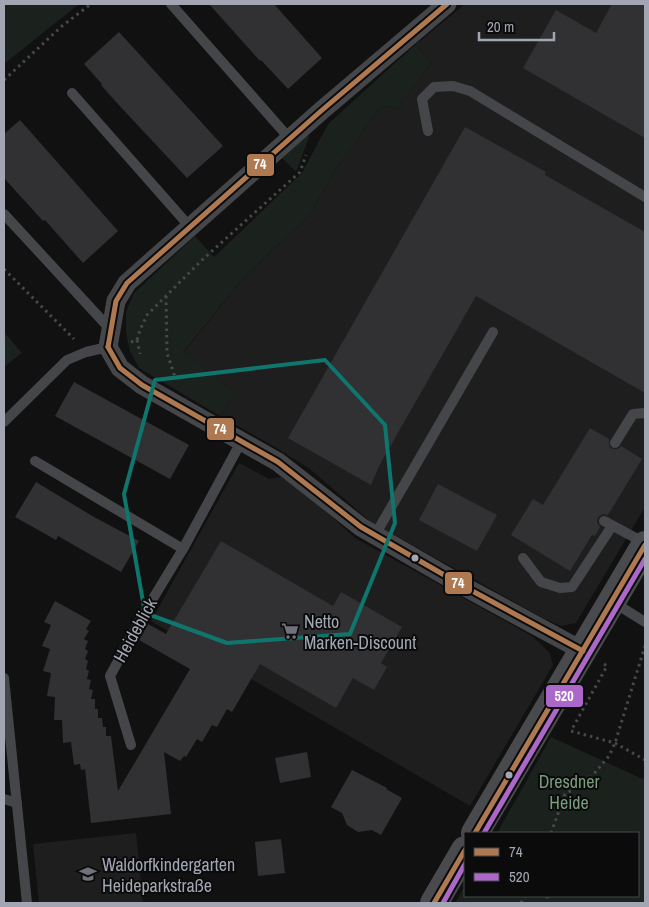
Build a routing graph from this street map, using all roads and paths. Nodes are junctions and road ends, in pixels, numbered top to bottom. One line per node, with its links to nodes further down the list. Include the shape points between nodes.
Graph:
1 (90, 4): 4 (path)
2 (171, 4): 7 (lane)
3 (447, 4): 7 (street)
4 (4, 80)
5 (72, 93): 11 (lane)
6 (428, 131): 9 (lane, via 422,100 434,87 453,86 470,91)
7 (290, 139): 11 (street)
8 (306, 154): 13 (path, via 300,172)
9 (645, 197)
10 (4, 214): 15 (lane)
11 (190, 227): 15 (street, via 127,283 116,301)
12 (4, 269): 16 (path)
13 (166, 296): 15 (path, via 147,315 137,340); 17 (path, via 167,353)
14 (493, 332): 23 (lane)
15 (110, 338): 16 (lane); 20 (street, via 120,368 142,385)
16 (86, 352): 19 (lane, via 67,360)
17 (177, 381)
18 (645, 413): 21 (lane, via 633,414)
19 (4, 422)
20 (241, 442): 23 (street, via 278,462); 25 (lane, Heideblick)
21 (615, 443)
22 (35, 461): 25 (lane)
23 (375, 535): 30 (street)
24 (645, 544): 26 (lane, via 608,524 572,587 560,588 542,582); 27 (main road)
25 (183, 549): 34 (lane, Heideblick, via 110,676)
26 (523, 558)
27 (612, 602): 28 (lane); 30 (main road)
28 (645, 622)
29 (645, 646): 33 (path)
30 (582, 651): 33 (path, via 607,666 571,731); 38 (main road)
31 (4, 678): 32 (lane)
32 (6, 724): 37 (lane)
33 (615, 743): 35 (path); 39 (path, via 609,756 587,782 565,794)
34 (131, 745)
35 (645, 760)
36 (4, 799): 37 (lane)
37 (17, 803): 41 (lane)
38 (476, 832)
39 (551, 832)
40 (464, 852): 42 (main road)
41 (27, 903)
42 (434, 903)

